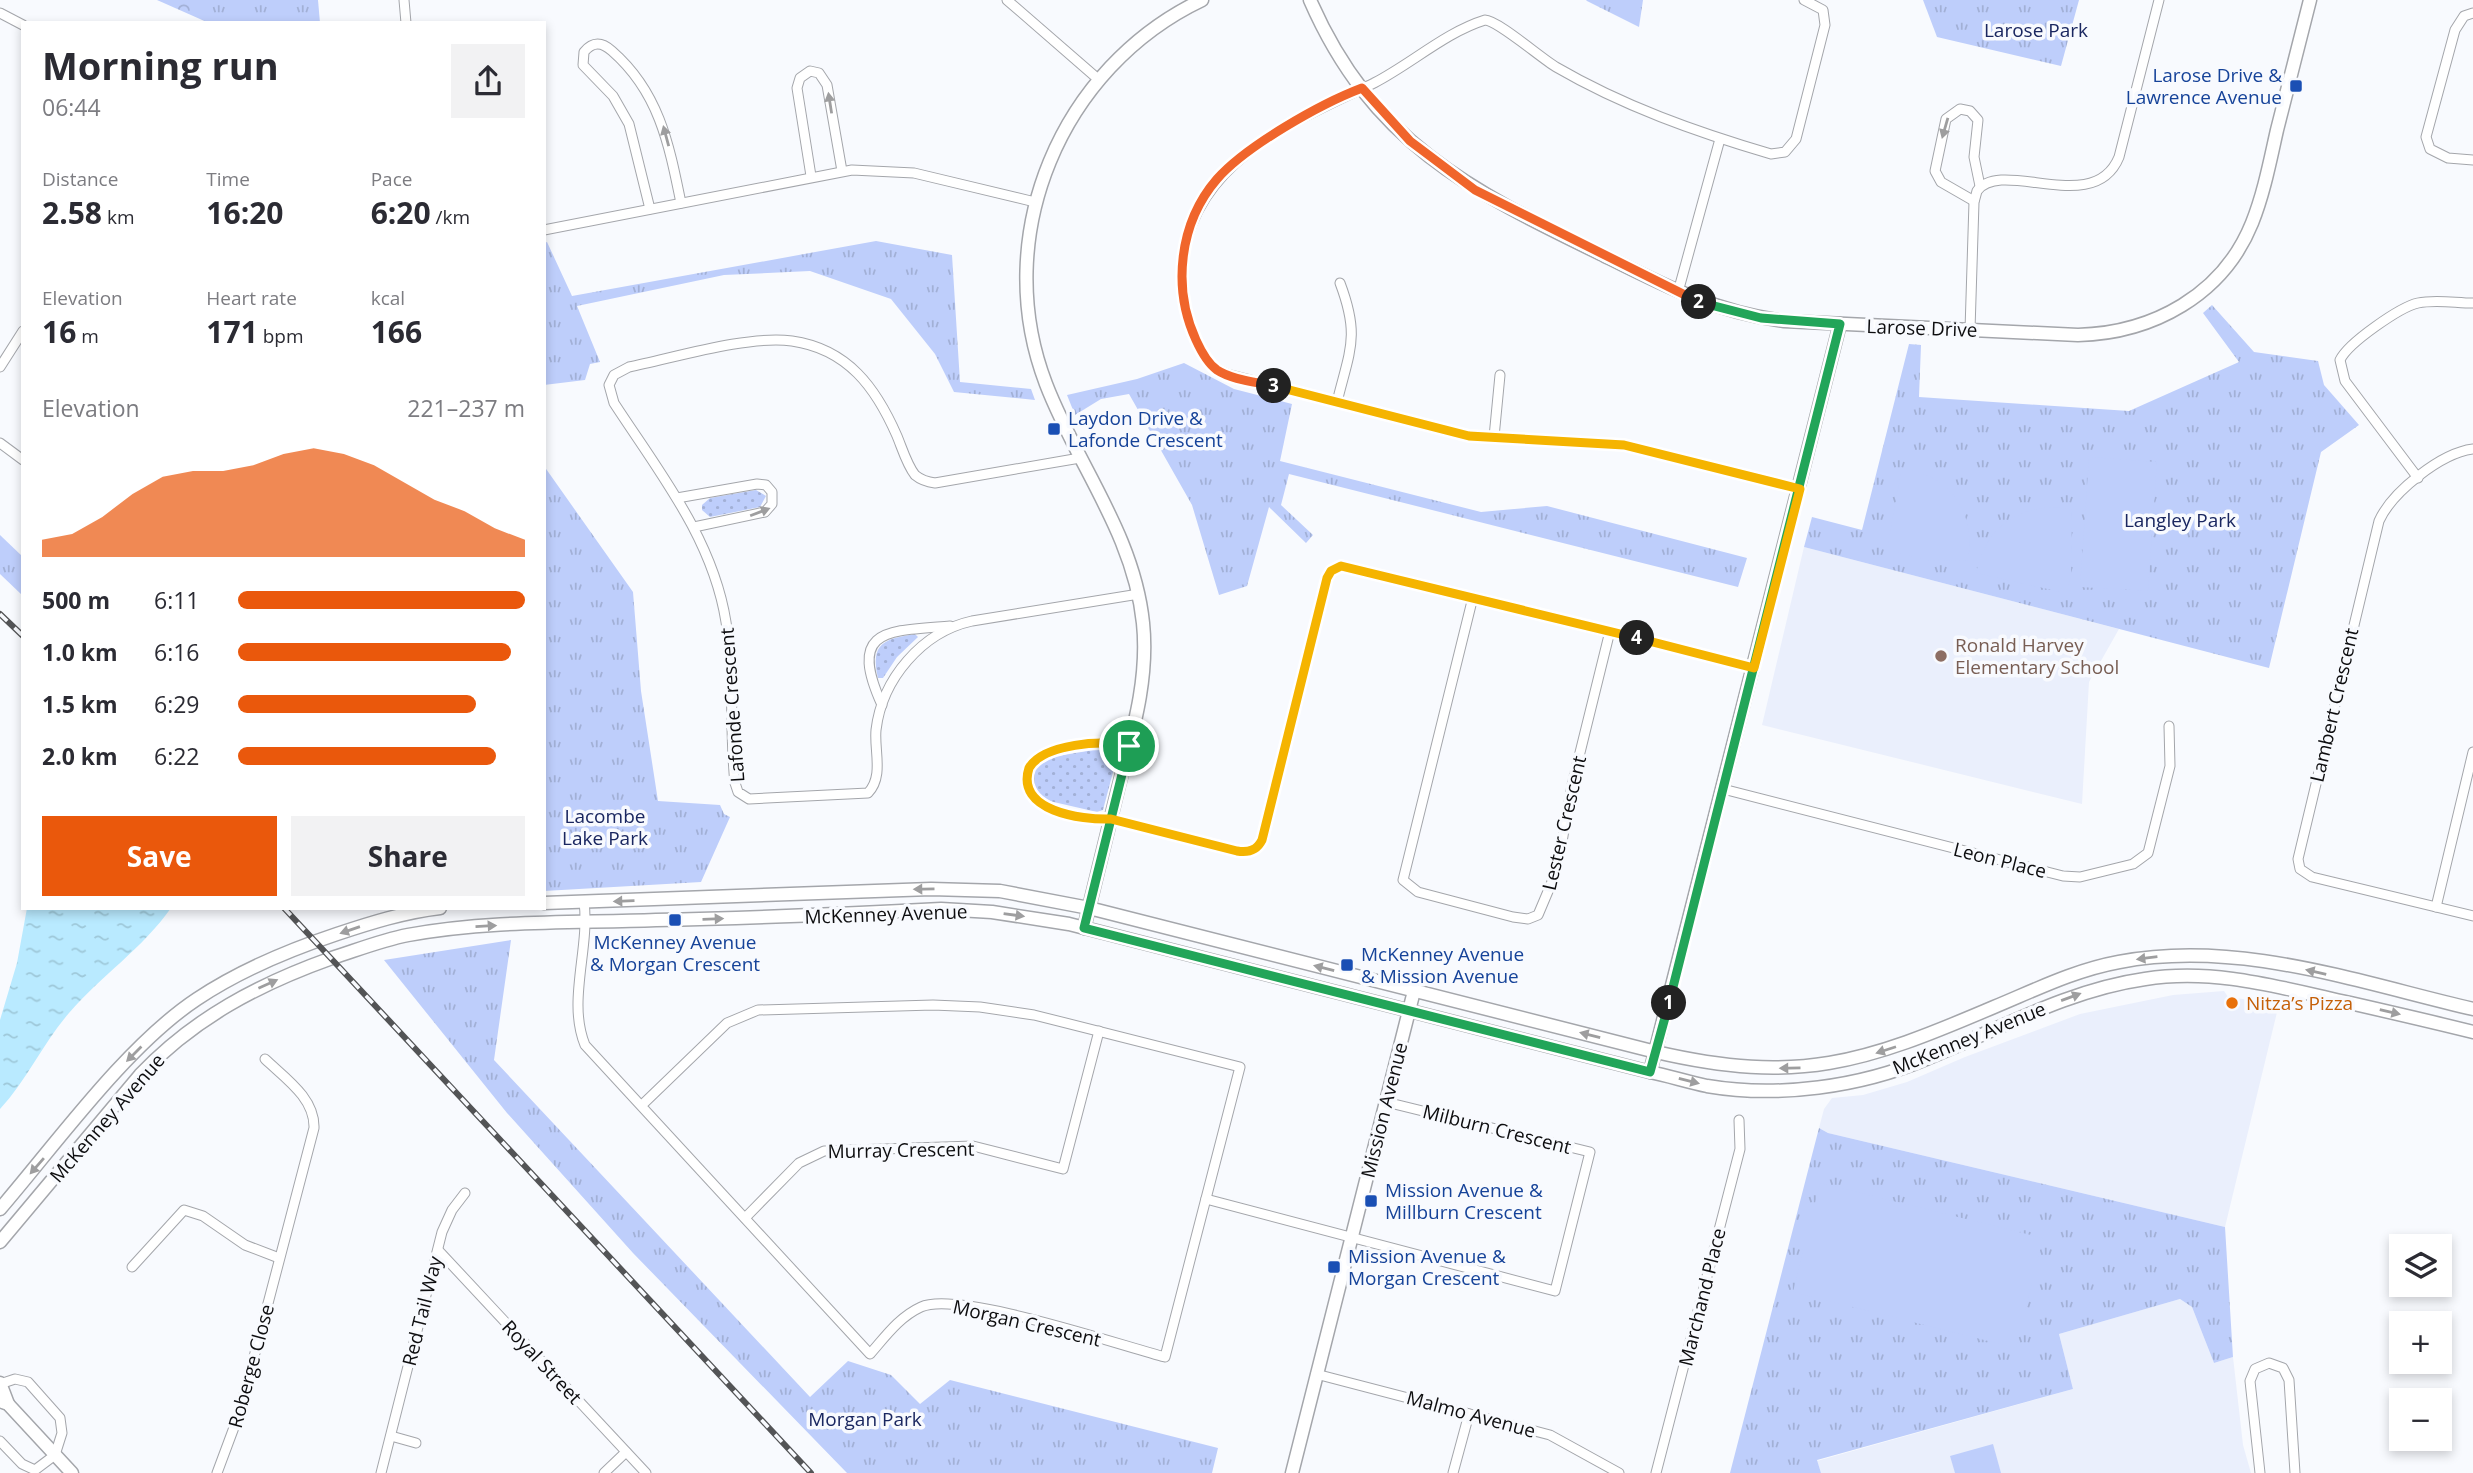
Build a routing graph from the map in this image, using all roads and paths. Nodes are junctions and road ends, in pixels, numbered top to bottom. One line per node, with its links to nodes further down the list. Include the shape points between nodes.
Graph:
1 (404, 0): 10 (street)
2 (1007, 0): 12 (street)
3 (1202, 0): 12 (main road, via 1155,27)
4 (1310, 0): 13 (main road, Larose Drive, via 1331,43)
5 (1804, 0): 14 (street, via 1822,10 1825,25 1795,143 1775,155)
6 (2158, 0): 18 (street, via 2119,157 2109,175 2085,185 1991,181)
7 (2310, 0): 28 (main road, Larose Drive, via 2255,215 2237,252 2207,287 2166,316 2122,331 2078,335)
8 (0, 13): 11 (street)
9 (2473, 13): 15 (street, via 2464,16 2455,30 2426,137 2430,149 2441,156)
10 (406, 21)
11 (21, 24)
12 (1098, 79): 20 (main road, via 1056,144)
13 (1362, 88): 14 (street, via 1490,19 1559,69 1653,115); 25 (main road, Larose Drive, via 1395,127 1464,183); 32 (street, via 1259,145 1224,172 1192,221 1181,272 1192,332 1218,370)
14 (1720, 139): 25 (street)
15 (2473, 160)
16 (842, 171): 17 (street); 17 (street, one-way to 17, via 827,85 819,73 810,71 800,78 797,88); 20 (street, via 914,173)
17 (811, 176): 21 (street)
18 (1980, 186): 19 (street); 19 (street, one-way to 19, via 1973,157 1979,120 1960,109 1946,119 1935,171 1941,182)
19 (1974, 201): 28 (street)
20 (1035, 202): 36 (main road, via 1026,267 1032,338 1048,390)
21 (681, 203): 22 (street); 22 (street, one-way to 22, via 664,127 648,92 610,49 592,45 584,52 583,65 613,96 629,124)
22 (650, 209): 23 (street)
23 (546, 230)
24 (1340, 283): 32 (street, via 1353,331)
25 (1678, 292): 27 (main road, Larose Drive, via 1745,316)
26 (2473, 303): 38 (street, via 2410,305 2351,346 2340,360 2345,381)
27 (1840, 324): 28 (main road, Larose Drive); 39 (main road)
28 (1970, 330)
29 (21, 334): 30 (street)
30 (0, 367)
31 (1500, 375): 33 (street)
32 (1337, 402): 33 (street, via 1465,435)
33 (1494, 437): 39 (street, via 1637,447)
34 (0, 443): 37 (street)
35 (2473, 449): 38 (street, Lambert Crescent, via 2449,456)
36 (1080, 458): 40 (street, Lafonde Crescent, via 926,482 912,471 880,400 854,369 812,346 768,341 629,367 611,380 614,403); 42 (main road, via 1120,533)
37 (21, 459)
38 (2418, 478): 55 (street, Lambert Crescent, via 2392,499 2379,521 2298,859 2300,869 2312,877)
39 (1800, 489): 46 (main road)
40 (677, 498): 41 (street, Lafonde Crescent); 41 (street, one-way to 40, via 765,512 772,504 772,492 757,484)
41 (694, 527): 47 (street, Lafonde Crescent, via 713,570 726,621 734,779 741,795 760,800 868,793 877,775 876,731)
42 (1139, 594): 44 (street, Lafonde Crescent); 49 (main road, via 1144,664)
43 (1473, 597): 45 (street); 45 (street, Lester Crescent, via 1403,877 1406,885 1418,892 1501,914 1528,919 1544,907 1560,857 1572,785); 52 (street, via 1353,567 1331,571 1262,840 1253,850 1237,851)
44 (955, 625): 47 (street, Lafonde Crescent, via 908,660); 47 (street, Lafonde Crescent, via 890,632 875,640 872,684)
45 (1611, 632): 46 (street)
46 (1754, 668): 51 (main road)
47 (882, 705)
48 (2169, 726): 51 (street, Leon Place, via 2170,766 2148,853 2133,864 2080,877)
49 (1129, 746): 52 (main road); 52 (street, via 1113,741 1050,751 1036,758 1027,774 1029,791 1040,804)
50 (2473, 752): 55 (street)
51 (1723, 789): 66 (main road)
52 (1111, 819): 56 (main road)
53 (584, 902): 54 (main road, McKenney Avenue); 56 (main road, McKenney Avenue, one-way to 53, via 1000,891 931,889); 59 (street, Morgan Crescent)
54 (546, 903)
55 (2436, 907): 58 (street, Lambert Crescent)
56 (1089, 908): 60 (main road); 61 (main road, McKenney Avenue, one-way to 56)
57 (431, 910): 74 (main road, McKenney Avenue, one-way to 74, via 315,942 196,1000 130,1059)
58 (2473, 916)
59 (587, 923): 60 (main road, McKenney Avenue, one-way to 60, via 941,909); 70 (street, Morgan Crescent, via 578,1008 581,1036); 77 (main road, McKenney Avenue, one-way to 59, via 160,1055 244,994 305,967 406,935 484,926)
60 (1084, 928): 63 (main road, McKenney Avenue)
61 (1414, 991): 63 (main road, Mission Avenue); 66 (main road, McKenney Avenue, one-way to 61)
62 (2473, 1009): 66 (main road, McKenney Avenue, one-way to 66, via 2259,958 2166,956 2095,967 1857,1060 1752,1069)
63 (1409, 1011): 68 (main road, McKenney Avenue); 69 (main road, Mission Avenue)
64 (1099, 1031): 70 (street, Morgan Crescent, via 1034,1015 957,1006 758,1010 727,1023); 73 (street, Morgan Crescent, via 1240,1068); 75 (street, Murray Crescent, via 1063,1169 974,1146 824,1151 804,1159)
65 (2473, 1032): 68 (main road, McKenney Avenue, one-way to 65, via 1748,1090 1812,1088 1868,1078 1924,1060 2078,994 2170,976 2242,978)
66 (1656, 1052): 68 (main road)
67 (265, 1059): 79 (street, Roberge Close, via 307,1100 314,1119)
68 (1650, 1072)
69 (1386, 1102): 76 (main road, Mission Avenue); 76 (street, Milburn Crescent, via 1590,1153 1555,1291)
70 (642, 1105): 75 (street, Morgan Crescent)
71 (1739, 1120): 98 (street, Marchand Place, via 1740,1149)
72 (466, 1193): 78 (street, Red Tail Way, via 449,1216)
73 (1206, 1199): 75 (street, Morgan Crescent, via 1165,1357 1028,1319 940,1303 922,1306 901,1320 870,1354); 76 (street)
74 (0, 1209)
75 (745, 1217)
76 (1351, 1236): 81 (main road, Mission Avenue)
77 (0, 1242)
78 (438, 1250): 85 (street, Red Tail Way); 88 (street, Royal Street)
79 (279, 1258): 80 (street, via 245,1245 203,1216 184,1210); 91 (street, Roberge Close, via 239,1414)
80 (132, 1267)
81 (1316, 1374): 84 (street, Malmo Avenue); 95 (main road, Mission Avenue)
82 (0, 1383): 83 (main road); 89 (street, via 29,1382 60,1418 62,1433)
83 (4, 1402): 89 (main road)
84 (1469, 1414): 96 (street); 97 (street, Malmo Avenue, via 1550,1435)
85 (391, 1436): 87 (street); 92 (street, Red Tail Way)
86 (0, 1441): 89 (street, via 28,1469 40,1468)
87 (416, 1443)
88 (626, 1452): 93 (street); 94 (street, Royal Street)
89 (55, 1455): 90 (main road)
90 (72, 1473)
91 (218, 1473)
92 (381, 1473)
93 (604, 1473)
94 (646, 1473)
95 (1292, 1473)
96 (1453, 1473)
97 (1619, 1473)
98 (1656, 1473)
99 (2260, 1473): 100 (street, via 2250,1381 2255,1369 2269,1363 2283,1367 2289,1380)
100 (2295, 1473)

